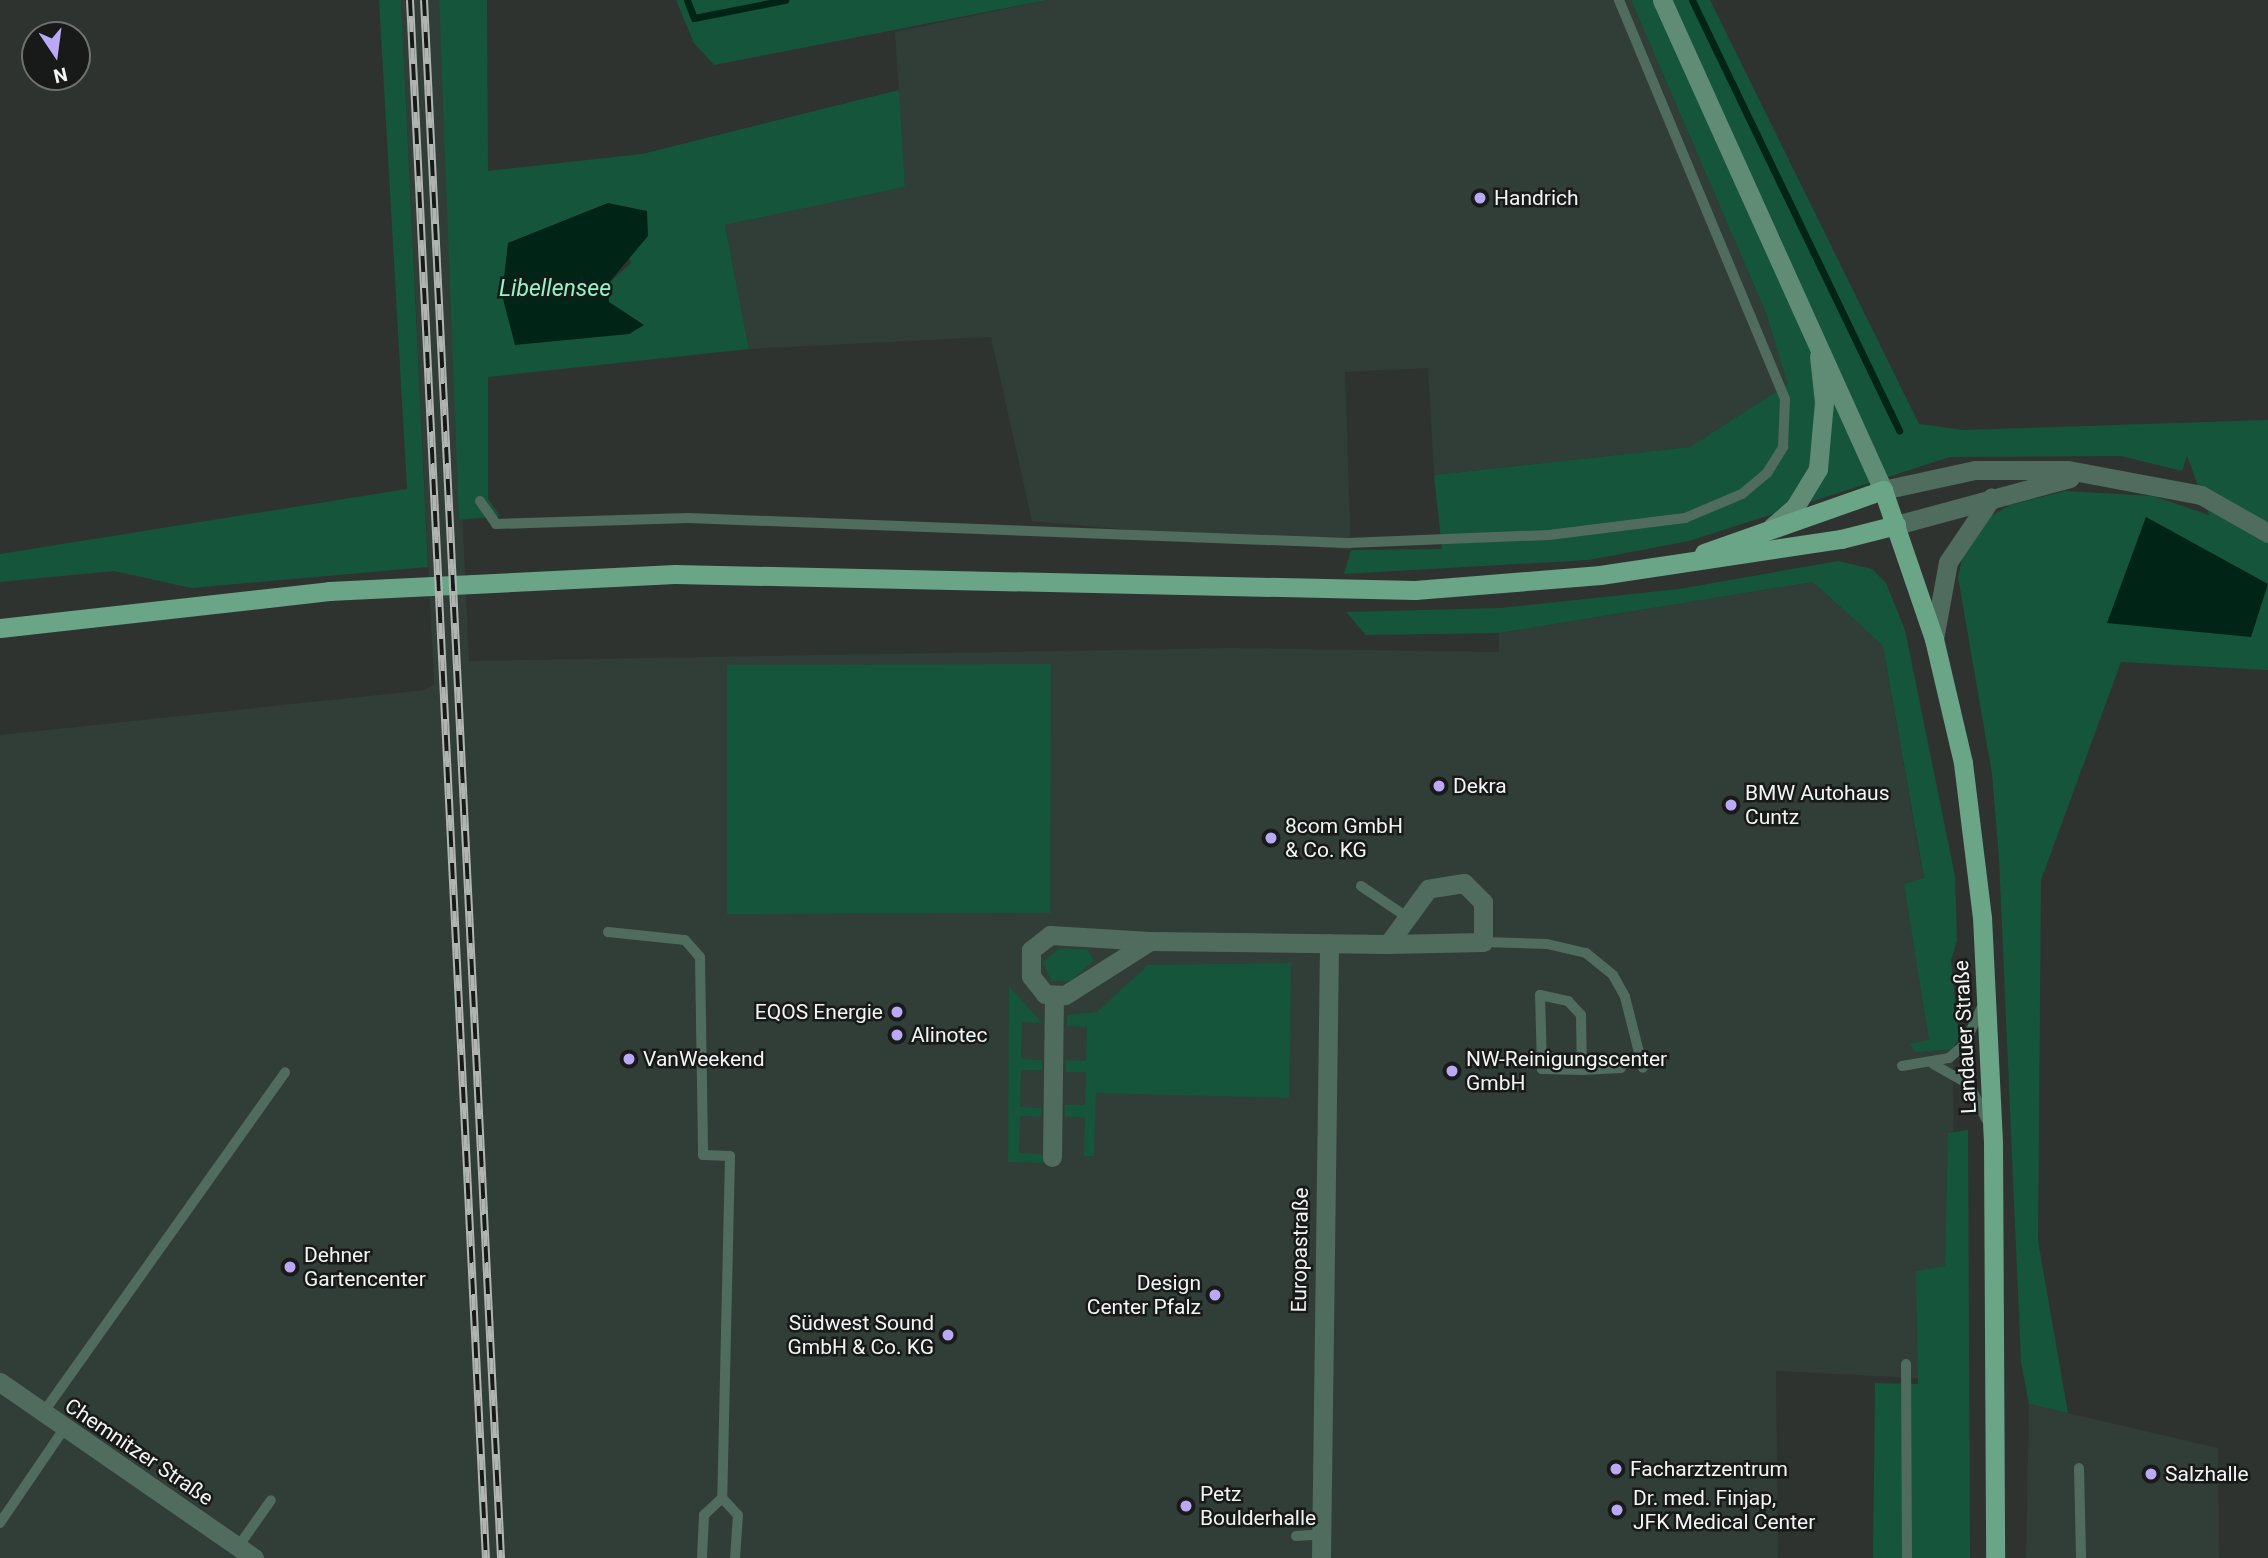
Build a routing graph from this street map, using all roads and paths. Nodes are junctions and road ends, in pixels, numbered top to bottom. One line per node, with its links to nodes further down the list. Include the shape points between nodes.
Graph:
1 (1619, 0): 7 (lane, via 1785,399 1783,447 1768,473 1742,494 1685,517 1549,535 1348,543 688,518 496,524)
2 (1662, 0): 3 (main road)
3 (1813, 328): 5 (main road); 9 (main road, via 1824,402 1818,469 1795,508)
4 (2114, 475): 5 (street, via 1975,470); 6 (street); 10 (street, via 2201,495)
5 (1883, 491): 8 (main road, Landauer Straße); 9 (main road)
6 (1992, 496): 8 (street); 13 (street, via 1948,562)
7 (480, 501)
8 (1896, 525): 11 (main road); 13 (main road, Landauer Straße)
9 (1772, 527): 11 (main road)
10 (2268, 533)
11 (1677, 563): 12 (main road, via 1505,585 1330,591 854,573 582,576 329,591)
12 (0, 628)
13 (1934, 639): 21 (main road, Landauer Straße, via 1963,763)
14 (1361, 886): 15 (lane)
15 (1404, 915): 18 (street, via 1428,889 1464,883 1483,902); 20 (street)
16 (608, 932): 36 (lane, via 685,940 700,957 703,1155 730,1156)
17 (1150, 941): 19 (street); 22 (street, via 1084,988); 22 (street, via 1039,939 1031,950 1031,976)
18 (1482, 942): 20 (street); 26 (lane, via 1547,944 1586,953 1613,975 1625,996)
19 (1329, 943): 20 (street); 39 (street, Europastraße)
20 (1388, 944)
21 (1986, 993): 23 (lane, via 1964,1045); 29 (main road, Landauer Straße)
22 (1055, 996): 30 (street)
23 (1933, 1065): 24 (lane); 29 (lane, via 1969,1086)
24 (1902, 1066)
25 (1620, 1068): 27 (lane)
26 (1643, 1068)
27 (1582, 1070): 27 (lane, via 1581,1015 1568,1001 1540,995 1542,1069)
28 (285, 1072): 33 (lane)
29 (1993, 1143): 46 (main road, Landauer Straße)
30 (1052, 1157)
31 (1906, 1364): 45 (lane)
32 (0, 1382): 33 (street, Chemnitzer Straße)
33 (43, 1413): 34 (street, Chemnitzer Straße)
34 (64, 1429): 38 (lane); 41 (street, Chemnitzer Straße)
35 (2079, 1468): 47 (lane)
36 (722, 1498): 42 (lane, via 704,1515); 43 (lane, via 738,1515)
37 (271, 1500): 41 (lane)
38 (0, 1523)
39 (1322, 1534): 40 (lane); 44 (street, Europastraße)
40 (1296, 1536)
41 (246, 1552)
42 (702, 1558)
43 (735, 1558)
44 (1321, 1558)
45 (1907, 1558)
46 (1994, 1558)
47 (2081, 1558)

